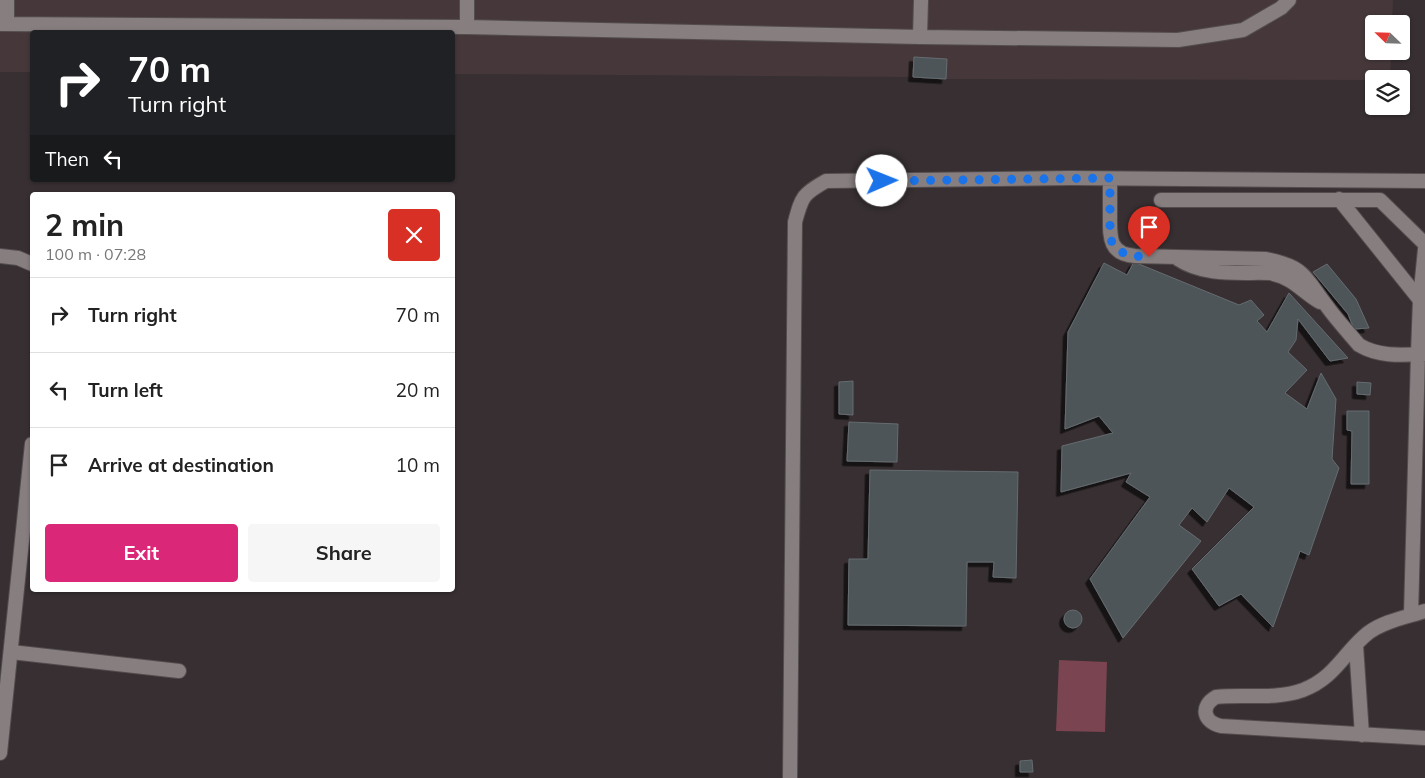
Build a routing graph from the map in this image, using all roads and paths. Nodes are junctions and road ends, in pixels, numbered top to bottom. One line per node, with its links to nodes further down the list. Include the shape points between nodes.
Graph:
1 (7, 0): 5 (lane)
2 (467, 0): 6 (lane)
3 (921, 0): 7 (lane)
4 (1289, 0): 7 (lane, via 1243,30 1178,40)
5 (4, 24): 6 (lane)
6 (467, 27): 7 (lane)
7 (920, 37)
8 (1110, 178): 9 (lane); 19 (lane, via 1110,238 1117,250 1129,256 1281,262 1302,272 1325,305 1366,350 1387,355); 29 (lane, via 826,182 806,192 796,222)
9 (1362, 181): 10 (lane); 13 (lane)
10 (1425, 181)
11 (1339, 198): 12 (lane); 13 (lane); 18 (lane)
12 (1161, 200)
13 (1380, 200): 14 (lane)
14 (1425, 244)
15 (1425, 250): 18 (lane)
16 (0, 256): 17 (lane)
17 (30, 263)
18 (1420, 300): 19 (lane)
19 (1421, 354): 22 (lane)
20 (30, 463): 24 (lane)
21 (1425, 611): 22 (lane)
22 (1411, 616): 23 (lane, via 1370,632)
23 (1356, 645): 26 (lane); 26 (lane, via 1332,672 1304,689 1288,694 1216,697 1206,706 1206,713 1208,720 1221,726)
24 (10, 652): 25 (lane); 28 (lane)
25 (179, 671)
26 (1362, 734): 27 (lane)
27 (1425, 738)
28 (0, 753)
29 (790, 778)

